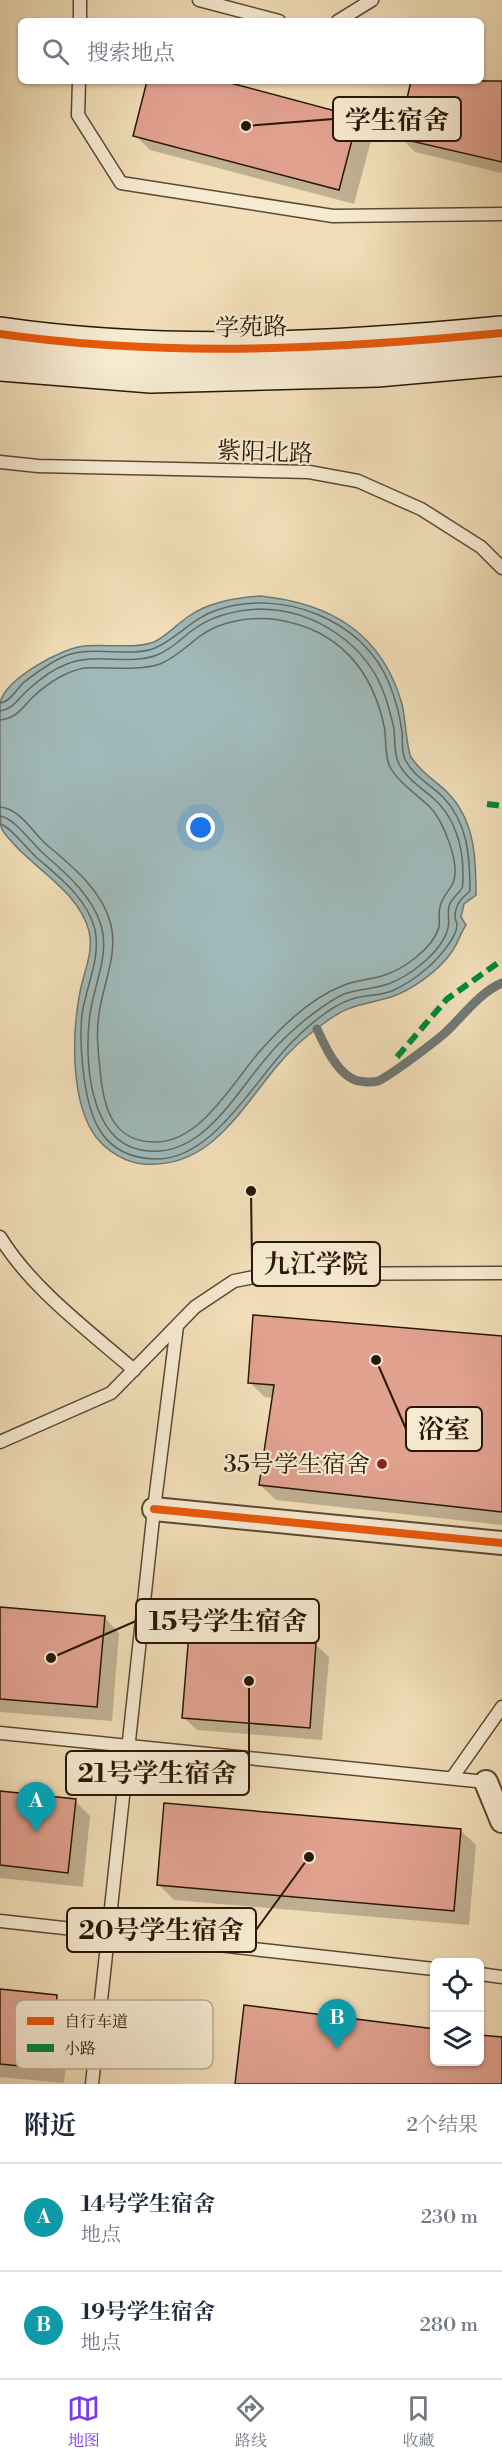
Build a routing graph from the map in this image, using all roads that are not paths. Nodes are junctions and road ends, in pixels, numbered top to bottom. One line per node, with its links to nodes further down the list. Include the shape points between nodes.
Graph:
1 (80, 0): 4 (lane)
2 (199, 0): 5 (lane)
3 (372, 0): 6 (lane)
4 (80, 18)
5 (268, 18)
6 (343, 18)
7 (79, 84): 8 (lane, via 78,116 121,183 333,216)
8 (502, 214)
9 (502, 333): 10 (street, 学苑路, via 381,345 145,349)
10 (0, 334)
11 (502, 360): 12 (street, 学苑路, via 377,370 151,376)
12 (0, 364)
13 (0, 462): 14 (lane, 紫阳北路, via 309,472 358,481 421,509 482,547)
14 (502, 568)
15 (0, 1238): 18 (lane, via 34,1279)
16 (502, 1273): 17 (lane, via 270,1274 234,1281 195,1307)
17 (177, 1326): 18 (lane); 20 (lane)
18 (134, 1370): 19 (lane, via 111,1393)
19 (0, 1442)
20 (154, 1509): 21 (street); 24 (lane)
21 (502, 1543)
22 (502, 1707): 25 (lane)
23 (0, 1733): 24 (lane)
24 (129, 1746): 25 (lane); 29 (lane)
25 (452, 1778): 26 (lane)
26 (486, 1782): 27 (street)
27 (502, 1821)
28 (0, 1921): 29 (lane)
29 (109, 1932): 30 (lane); 33 (lane)
30 (430, 1968)
31 (484, 1975): 32 (lane)
32 (502, 1977)
33 (101, 2000)
34 (94, 2069): 35 (lane)
35 (92, 2084)

